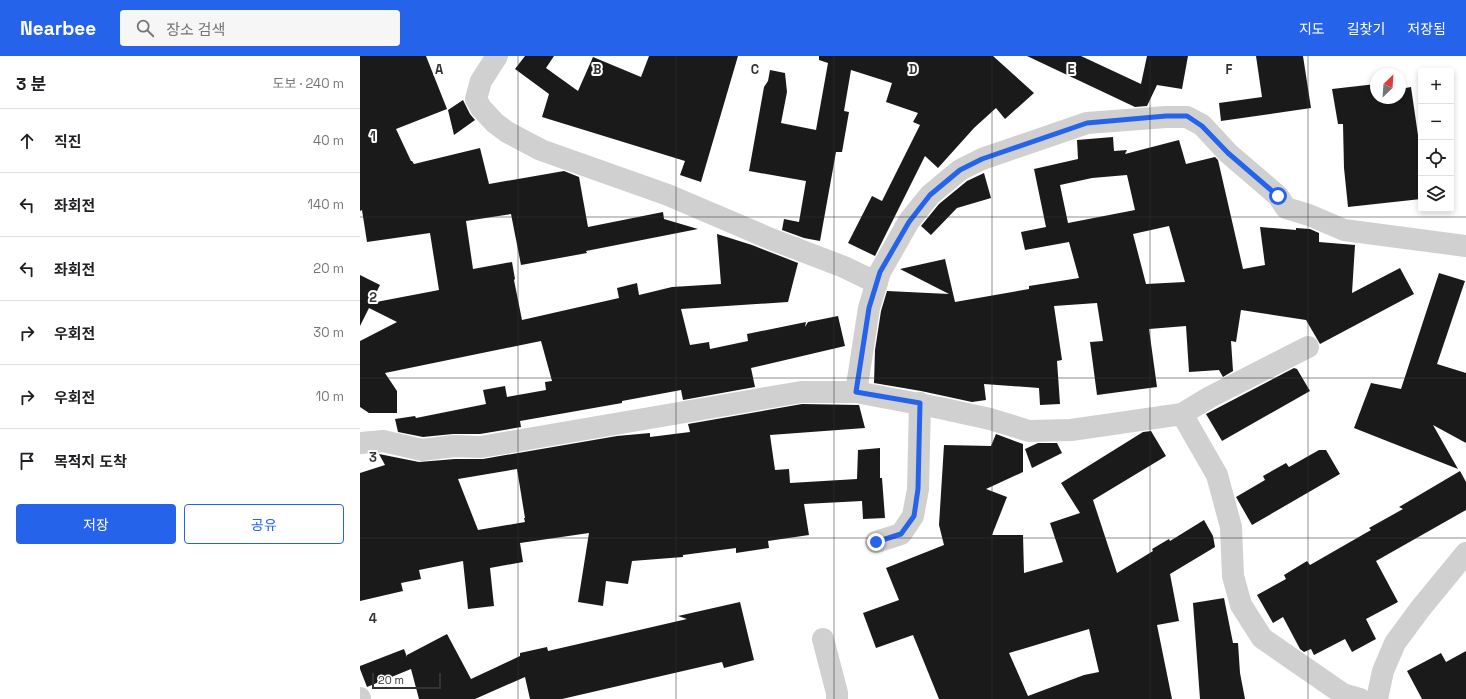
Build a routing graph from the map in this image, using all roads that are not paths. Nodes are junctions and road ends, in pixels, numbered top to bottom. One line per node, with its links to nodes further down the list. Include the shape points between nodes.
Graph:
1 (497, 56): 3 (street, via 481,81 476,99 495,123 507,132 541,150 668,194)
2 (1466, 246): 3 (street, via 1344,230 1286,208 1278,196 1228,153 1202,126 1187,116 1166,116 1087,123 982,159 960,170 930,195 909,222 880,272)
3 (877, 283): 5 (street, via 869,308)
4 (1308, 347): 7 (street)
5 (856, 392): 6 (street); 8 (street, via 801,392 481,446 422,450 383,441)
6 (920, 403): 7 (street, via 1029,430 1071,430); 9 (street, via 918,489 914,516 901,534)
7 (1182, 414): 13 (street, via 1217,475 1231,528 1233,576 1241,605 1262,638 1343,694)
8 (360, 443)
9 (876, 542)
10 (1466, 552): 14 (street, via 1395,643 1383,671)
11 (823, 639): 12 (street)
12 (837, 699)
13 (1360, 699)
14 (1377, 699)

